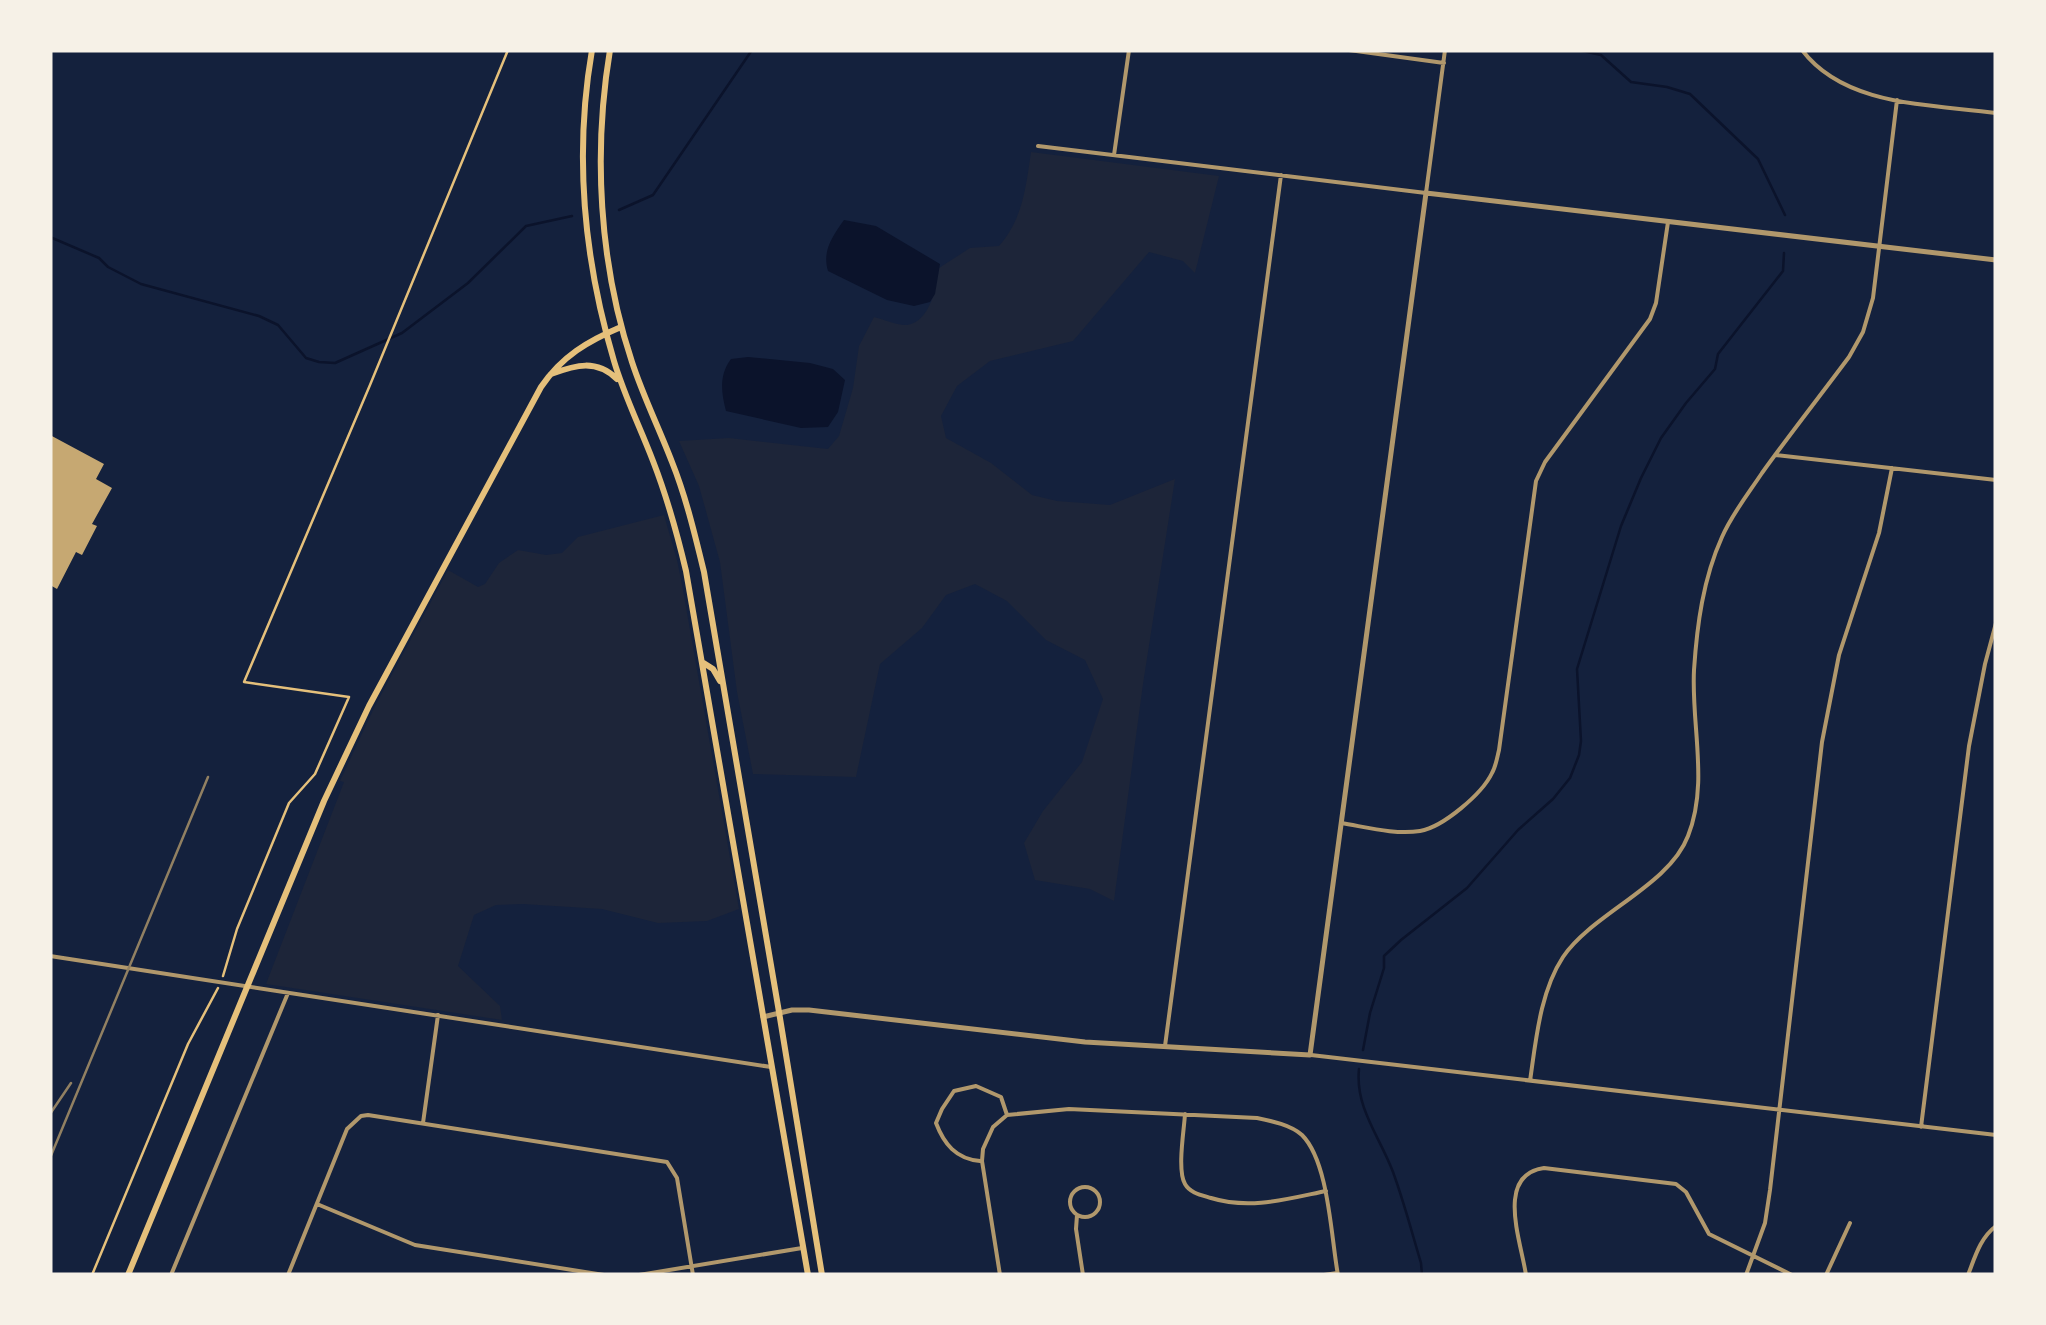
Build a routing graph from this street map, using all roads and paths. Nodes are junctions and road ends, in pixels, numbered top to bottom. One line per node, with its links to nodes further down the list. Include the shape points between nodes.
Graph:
1 (508, 50): 30 (path, via 244,682 349,697 316,774 289,804)
2 (592, 50): 19 (main road, via 583,180)
3 (610, 50): 18 (main road, via 601,180)
4 (1129, 50): 12 (street)
5 (1349, 50): 8 (street)
6 (1445, 50): 8 (street)
7 (1802, 50): 9 (street, via 1818,69 1853,90)
8 (1444, 63): 14 (street)
9 (1896, 100): 10 (street); 16 (street)
10 (1996, 113)
11 (1038, 146): 12 (street)
12 (1114, 155): 13 (street)
13 (1281, 175): 14 (street); 37 (street)
14 (1426, 193): 15 (street); 28 (street)
15 (1668, 222): 16 (street); 28 (street, via 1650,319 1536,481 1493,772 1434,827 1401,831)
16 (1880, 246): 17 (street); 22 (street, via 1863,332)
17 (1996, 260)
18 (621, 327): 19 (main road); 27 (main road, via 695,536)
19 (606, 333): 20 (main road, via 570,353); 21 (main road)
20 (550, 374): 21 (main road, via 585,364 606,369); 31 (main road, via 369,706)
21 (622, 384): 26 (main road, via 678,537)
22 (1776, 455): 23 (street); 40 (street, via 1738,509 1708,575 1694,678 1697,791 1688,838 1677,857 1563,957 1546,995)
23 (1892, 468): 24 (street); 41 (street, via 1839,655 1822,742)
24 (1996, 480)
25 (1996, 623): 45 (street, via 1969,746)
26 (702, 662): 27 (main road); 36 (main road)
27 (724, 687): 34 (main road)
28 (1341, 823): 38 (street)
29 (50, 956): 31 (street)
30 (225, 971)
31 (248, 987): 32 (street); 58 (main road)
32 (288, 993): 35 (street); 59 (street)
33 (215, 996): 57 (path, via 188,1044)
34 (780, 1012): 36 (street); 37 (street); 65 (main road)
35 (438, 1016): 39 (street); 44 (street)
36 (762, 1017): 39 (main road)
37 (1165, 1046): 38 (street)
38 (1310, 1055): 40 (street)
39 (771, 1066): 53 (main road)
40 (1530, 1080): 41 (street)
41 (1779, 1111): 45 (street); 54 (street, via 1768,1206)
42 (1184, 1114): 43 (street, via 1069,1109); 48 (street, via 1272,1121 1300,1132); 48 (street, via 1182,1174 1195,1194 1252,1205)
43 (1007, 1116): 47 (street, via 992,1128); 47 (street, via 1001,1097 976,1086 954,1091 942,1109 936,1123 944,1145)
44 (423, 1123): 49 (street, via 368,1115 354,1120); 55 (street, via 667,1162 677,1178)
45 (1922, 1127): 46 (street)
46 (1996, 1136)
47 (982, 1162): 66 (street)
48 (1326, 1191): 56 (street)
49 (317, 1204): 60 (street); 61 (street, via 414,1245)
50 (1077, 1214): 50 (street, via 1088,1217 1098,1210 1094,1190 1073,1194 1070,1205); 67 (street)
51 (1850, 1223): 74 (street)
52 (1996, 1226): 75 (street)
53 (802, 1248): 55 (street); 64 (main road)
54 (1754, 1256): 71 (street, via 1710,1234 1676,1184 1544,1168 1516,1187); 72 (street); 73 (street)
55 (691, 1266): 62 (street); 63 (street)
56 (1337, 1274): 70 (street)
57 (92, 1275)
58 (128, 1275)
59 (171, 1275)
60 (288, 1275)
61 (604, 1275)
62 (640, 1275)
63 (693, 1275)
64 (808, 1275)
65 (822, 1275)
66 (1000, 1275)
67 (1083, 1275)
68 (1180, 1275): 69 (street)
69 (1191, 1275)
70 (1324, 1275)
71 (1526, 1275)
72 (1746, 1275)
73 (1792, 1275)
74 (1826, 1275)
75 (1968, 1275)

